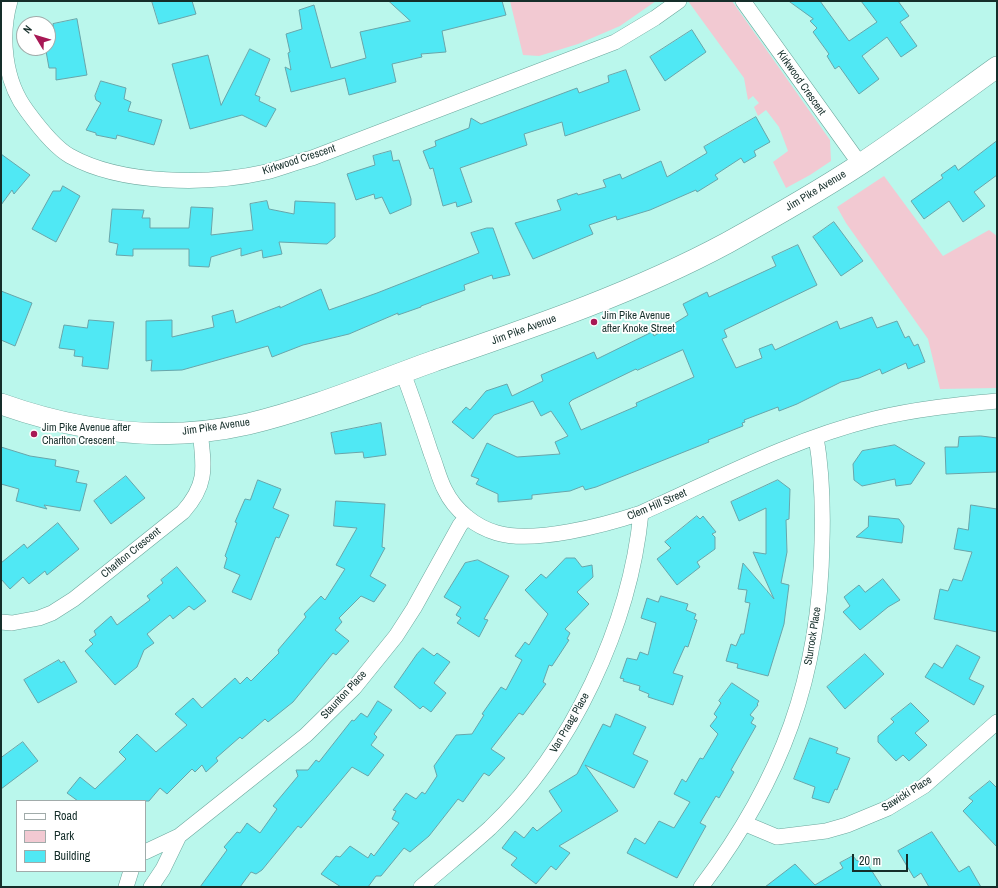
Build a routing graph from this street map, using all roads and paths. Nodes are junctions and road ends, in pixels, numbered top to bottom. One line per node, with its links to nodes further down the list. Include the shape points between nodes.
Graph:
1 (10, 1): 2 (street, Kirkwood Crescent, via 4,50 10,77 19,100 42,131 69,156 98,169 168,180 194,180 266,172 312,158 614,42)
2 (679, 1)
3 (743, 1): 5 (street, Kirkwood Crescent)
4 (997, 67): 5 (street, Jim Pike Avenue)
5 (860, 164): 6 (street, Jim Pike Avenue, via 814,194 725,244 630,289 530,328)
6 (403, 372): 9 (street, Jim Pike Avenue, via 249,424); 12 (street, Clem Hill Street, via 445,490)
7 (997, 401): 10 (street, Clem Hill Street, via 932,407 873,419)
8 (1, 404): 9 (street, Jim Pike Avenue, via 100,430 150,434)
9 (200, 432): 13 (street, Charlton Crescent, via 202,482 195,498 182,512 74,599 52,613 32,620)
10 (816, 437): 11 (street, Clem Hill Street); 15 (street, Sturrock Place, via 822,514 822,581 813,646 787,739)
11 (641, 513): 12 (street, Clem Hill Street, via 570,532 520,536 498,533 476,524); 19 (street, Van Praag Place, via 629,578 615,626 585,699 533,780 491,827)
12 (467, 517): 16 (street, Staunton Place, via 396,636 354,688 306,735)
13 (1, 622)
14 (994, 725): 15 (street, Sawicki Place, via 924,786 888,808 847,825 826,831 777,837)
15 (746, 824): 20 (street, Sturrock Place)
16 (179, 836): 17 (street, Staunton Place); 18 (street, Staunton Place, via 163,869)
17 (146, 852)
18 (150, 887)
19 (421, 887)
20 (701, 887)

